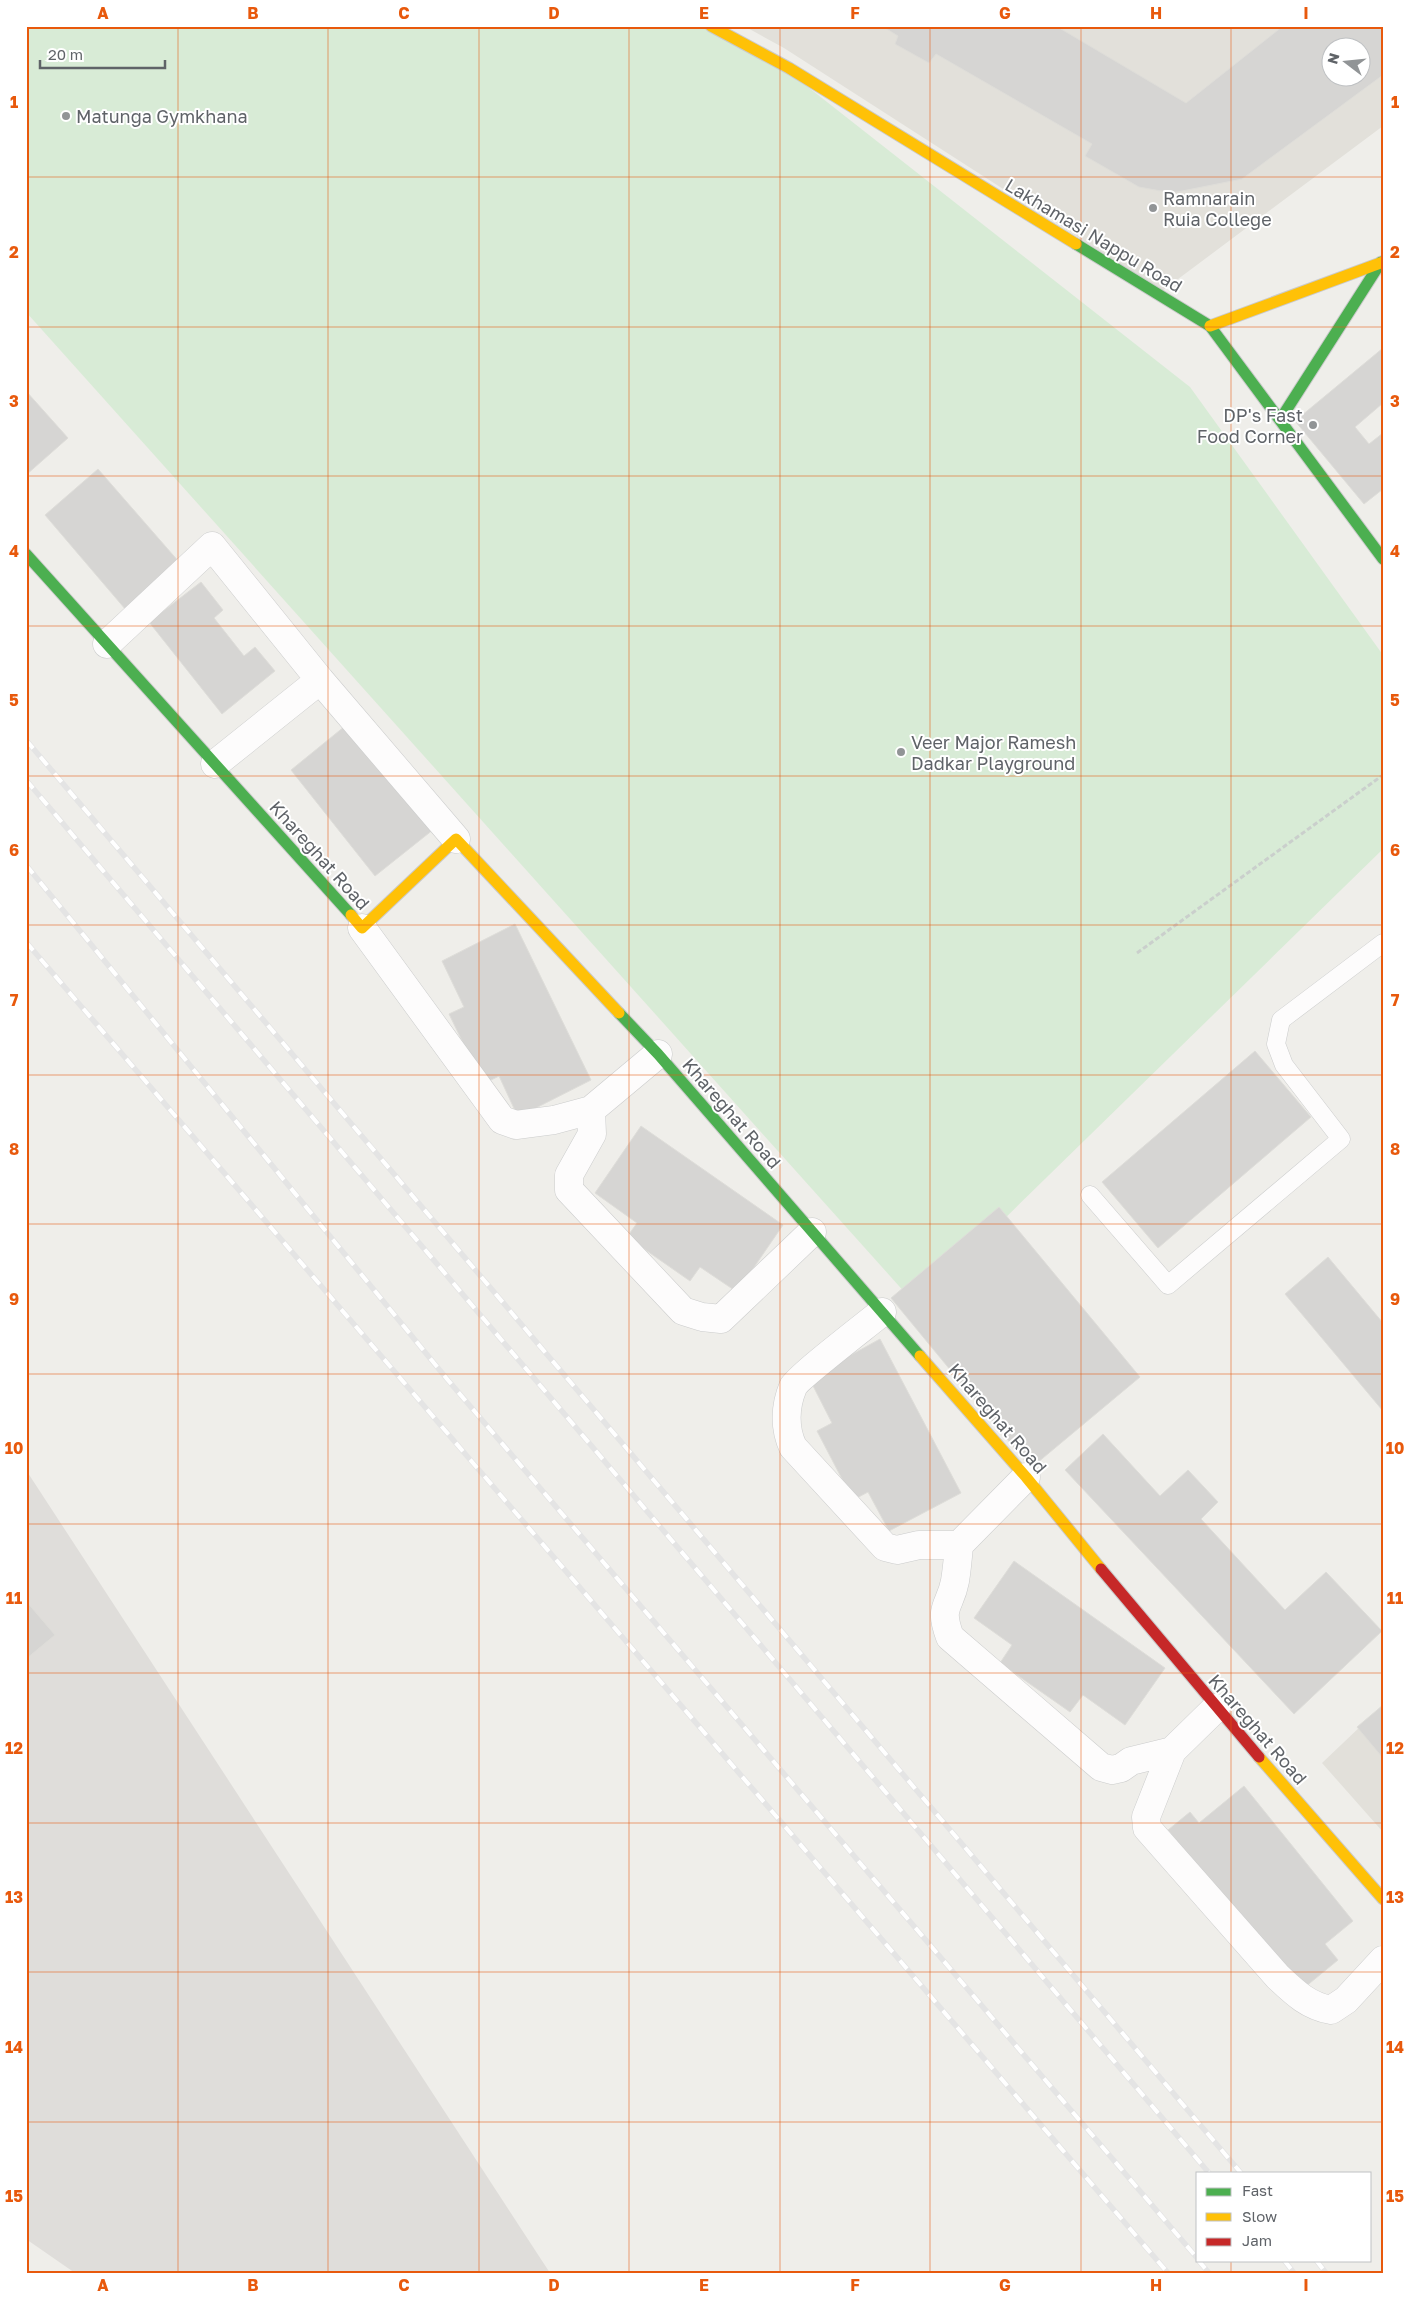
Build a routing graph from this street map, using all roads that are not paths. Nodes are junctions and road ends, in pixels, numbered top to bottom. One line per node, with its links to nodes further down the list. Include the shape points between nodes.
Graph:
1 (711, 26): 3 (street, Lakhamasi Nappu Road, via 789,68)
2 (1382, 262): 3 (street); 4 (street)
3 (1210, 326): 4 (street, Lakhamasi Nappu Road)
4 (1280, 420): 6 (street, Lakhamasi Nappu Road)
5 (26, 554): 7 (street, Khareghat Road)
6 (1383, 559)
7 (107, 644): 8 (street, via 212,546); 9 (street, Khareghat Road)
8 (320, 680): 9 (street); 10 (street)
9 (214, 764): 11 (street, Khareghat Road)
10 (456, 840): 11 (street, Khareghat Road); 13 (street, Khareghat Road)
11 (362, 928): 14 (street, via 502,1120 516,1124 554,1120)
12 (1383, 943): 15 (lane, via 1280,1020 1276,1044 1284,1065 1342,1139 1168,1285)
13 (658, 1054): 14 (street); 16 (street, Khareghat Road)
14 (591, 1110): 16 (street, via 592,1134 569,1175 569,1190 683,1311 721,1319)
15 (1090, 1195)
16 (812, 1232): 17 (street, Khareghat Road)
17 (882, 1312): 18 (street, Khareghat Road); 19 (street, via 794,1385 786,1411 787,1436 792,1447 885,1547 897,1550 919,1545)
18 (1026, 1477): 19 (street); 20 (street, Khareghat Road)
19 (959, 1545): 21 (street, via 955,1582 943,1619 950,1637 1101,1767 1121,1768 1131,1762)
20 (1216, 1708): 21 (street); 22 (street, Khareghat Road)
21 (1172, 1751): 23 (street, via 1146,1816 1147,1828 1278,1977 1300,1997 1331,2010 1346,2000)
22 (1383, 1899)
23 (1383, 1960)

